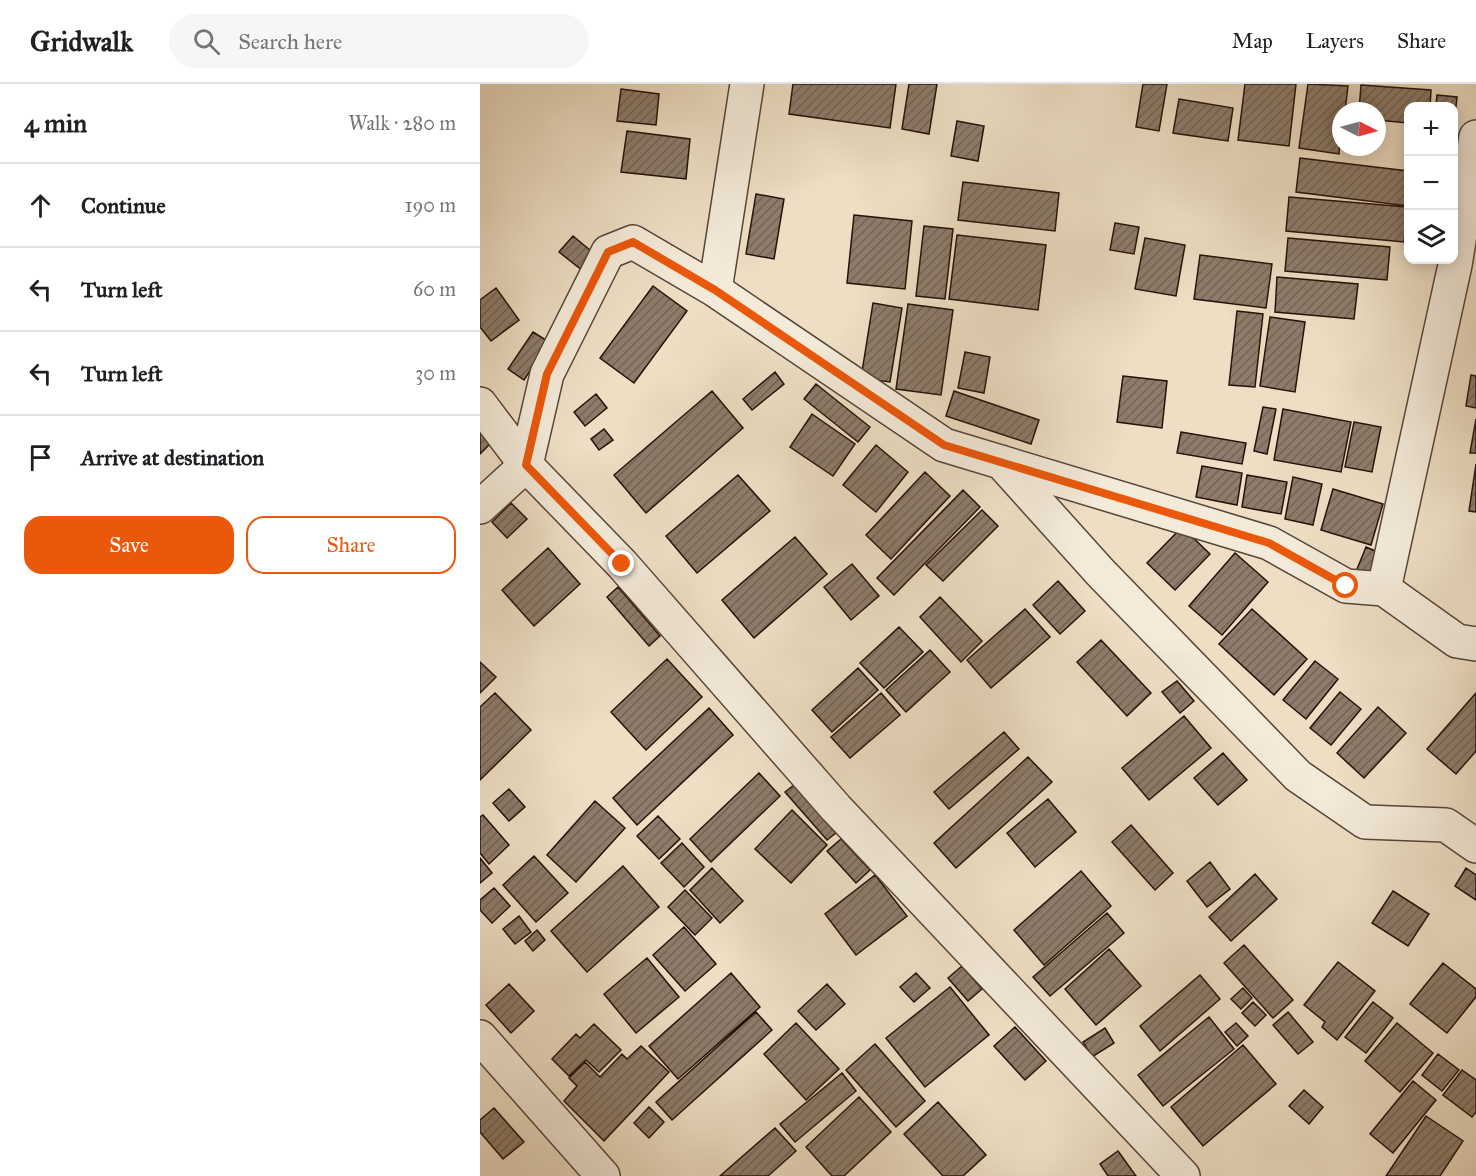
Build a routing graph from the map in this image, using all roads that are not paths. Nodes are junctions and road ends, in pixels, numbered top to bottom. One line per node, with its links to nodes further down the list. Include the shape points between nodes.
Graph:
1 (747, 84): 4 (street)
2 (1476, 137): 3 (street)
3 (1465, 266): 9 (street)
4 (715, 290): 6 (street, via 944,445); 7 (street, via 633,242 608,252 547,374)
5 (480, 404): 7 (street)
6 (1000, 462): 9 (street, via 1269,543 1346,586); 11 (street, via 1100,572 1298,776 1365,822 1446,825)
7 (526, 465): 8 (street); 14 (street, via 622,564 836,808)
8 (480, 507)
9 (1384, 589): 10 (street, via 1457,641)
10 (1476, 644)
11 (1476, 846)
12 (480, 1037): 13 (street)
13 (603, 1176)
14 (1183, 1176)

